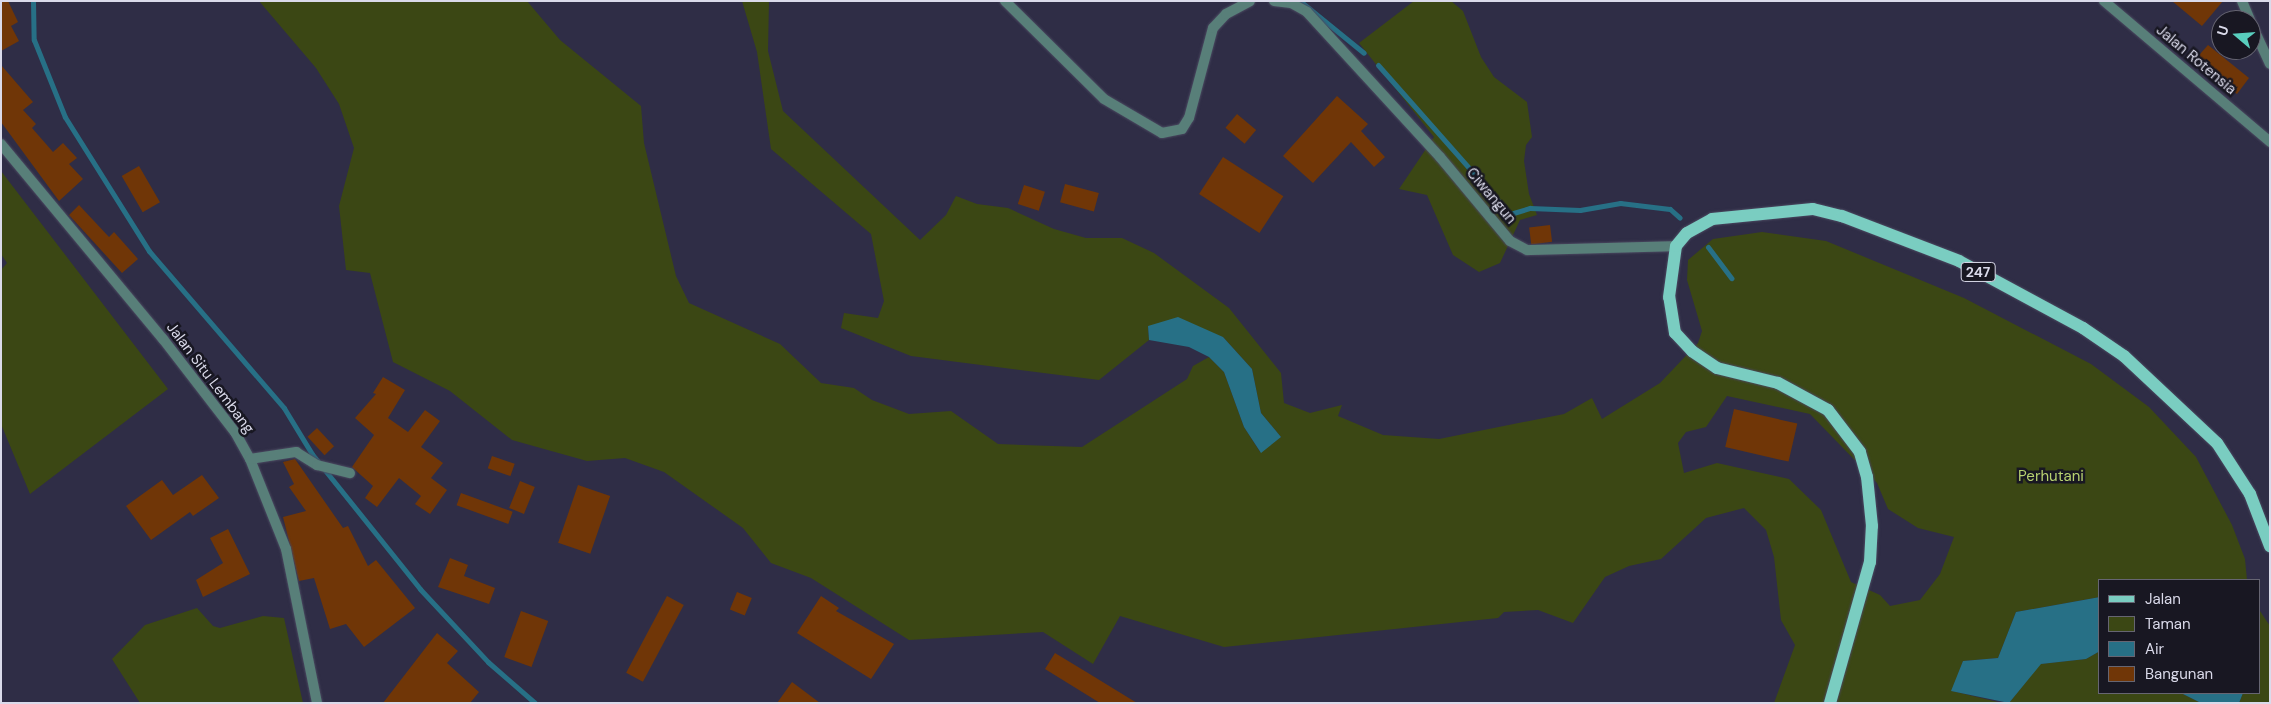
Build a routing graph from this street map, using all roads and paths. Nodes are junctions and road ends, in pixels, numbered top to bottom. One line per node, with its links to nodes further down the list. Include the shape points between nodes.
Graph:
1 (1005, 1): 2 (street, via 1104,99 1162,133 1182,129 1189,118 1212,28 1226,14)
2 (1250, 1)
3 (1274, 1): 9 (street, Ciwangun, via 1291,3 1306,12 1440,157 1498,230 1518,245 1536,250)
4 (2104, 1): 7 (street, Jalan Rotensia)
5 (2261, 45): 6 (street)
6 (2270, 64)
7 (2270, 142)
8 (1, 144): 10 (street, Jalan Situ Lembang, via 163,339 235,432)
9 (1676, 246): 12 (main road, 247, via 1698,225 1712,219 1813,209 1865,222 1959,261 2083,328 2124,356 2183,408 2217,443 2250,494); 14 (main road, via 1669,297 1675,334 1717,368 1778,383 1828,410 1860,452 1871,503 1870,562)
10 (250, 459): 11 (street, via 296,452 317,466); 13 (street, Jalan Situ Lembang, via 286,549)
11 (350, 473)
12 (2270, 546)
13 (317, 703)
14 (1830, 703)

